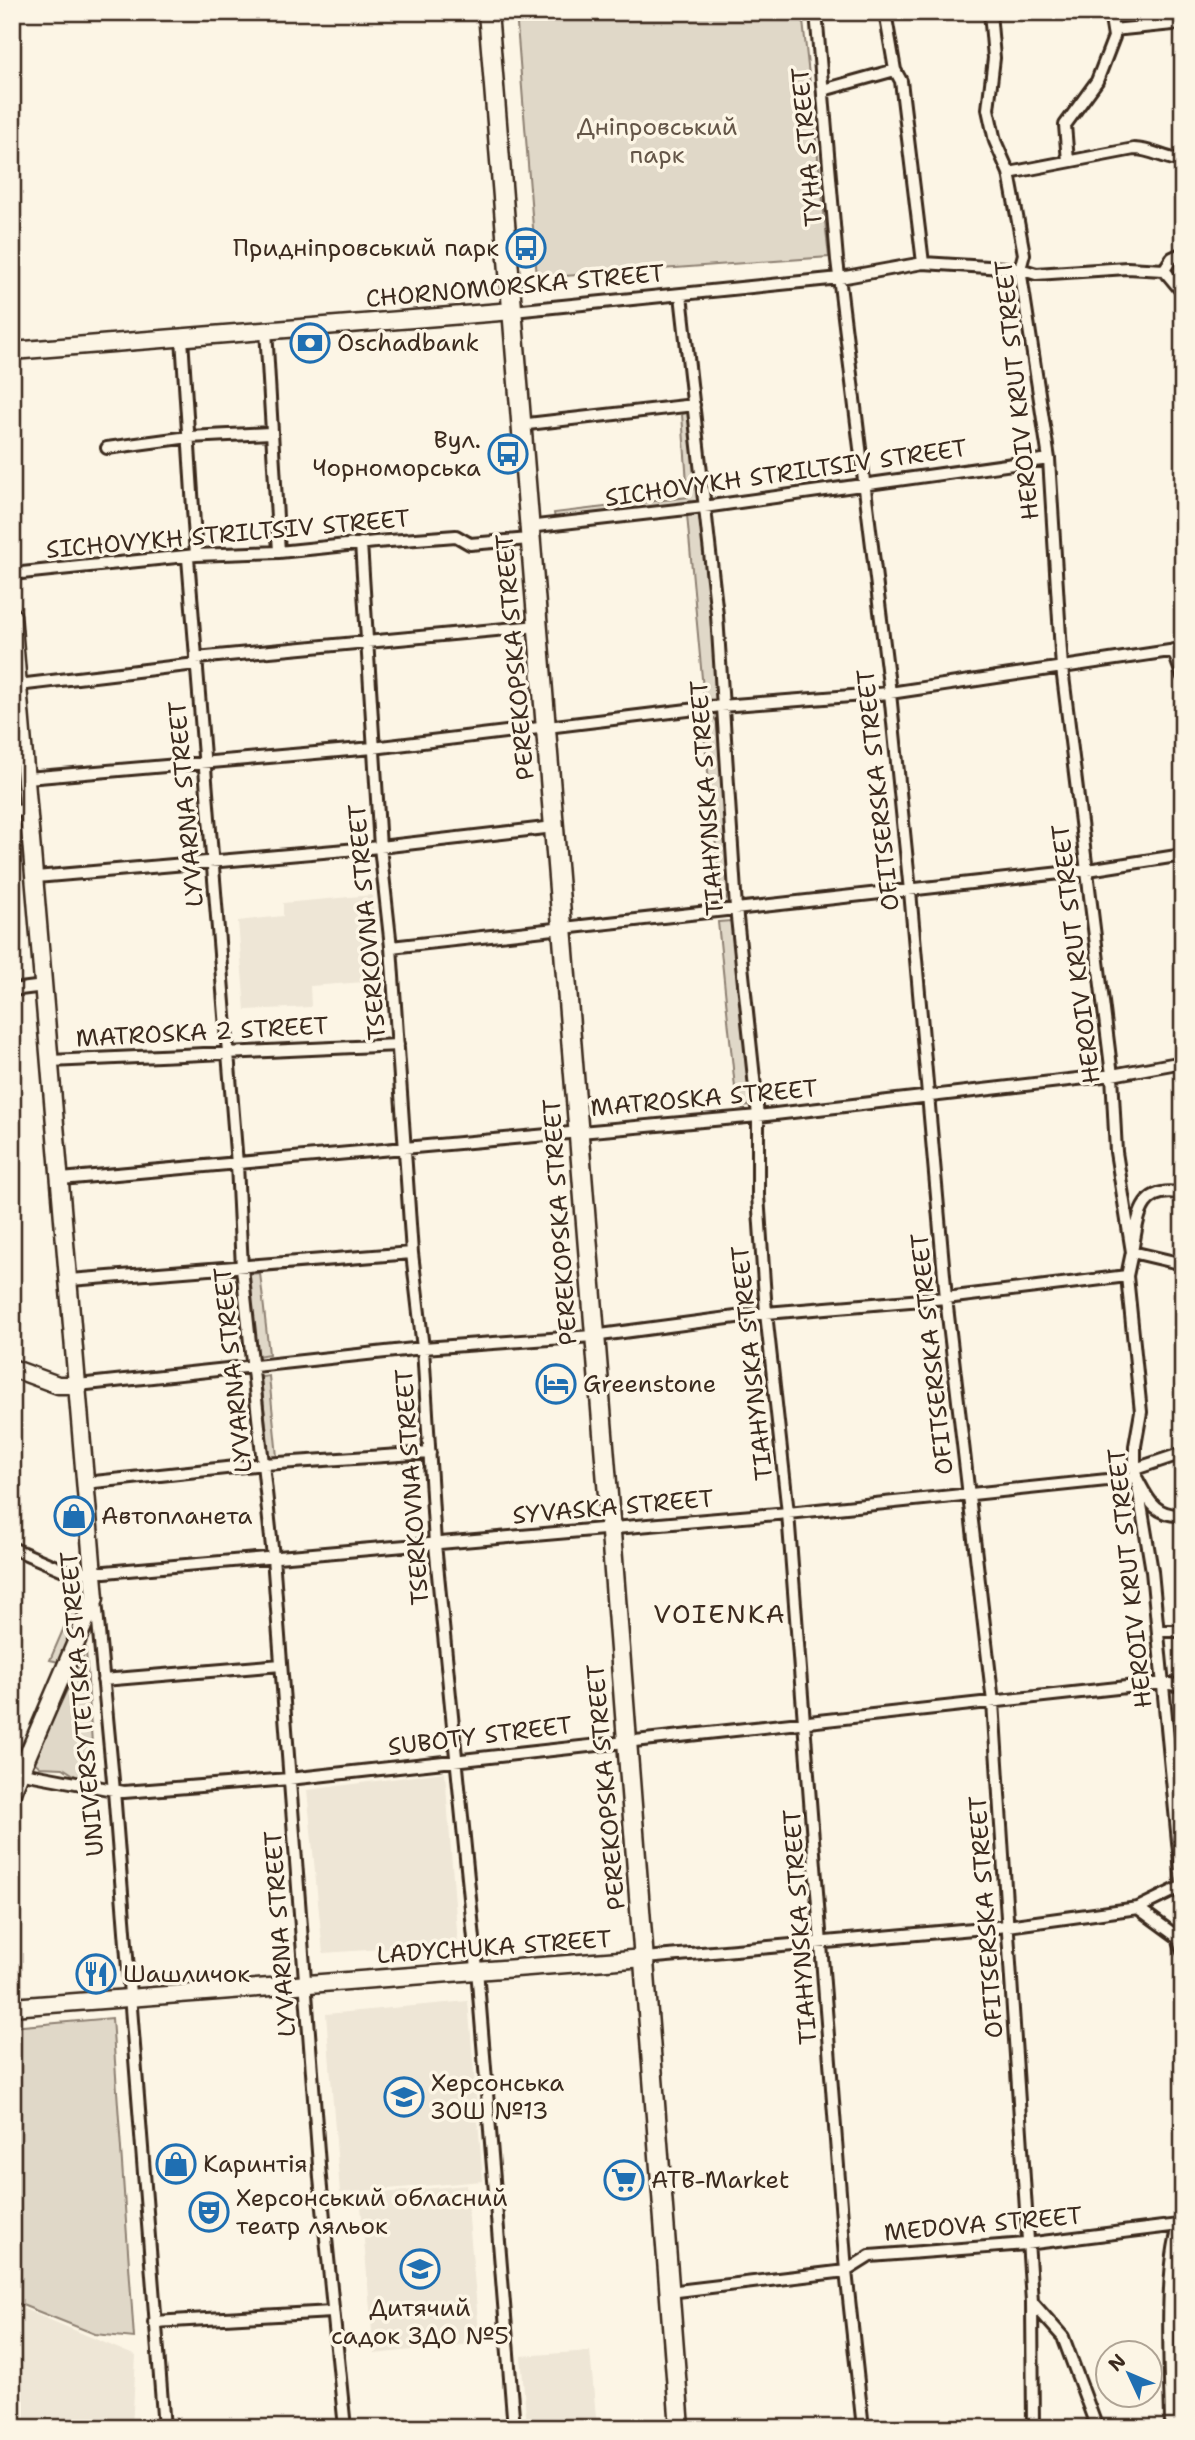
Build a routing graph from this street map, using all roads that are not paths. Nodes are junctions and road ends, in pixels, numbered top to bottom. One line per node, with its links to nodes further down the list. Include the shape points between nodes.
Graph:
1 (488, 12): 21 (main road, PEREKOPSKA STREET)
2 (816, 12): 9 (street, TYHA STREET)
3 (884, 12): 8 (street)
4 (990, 12): 12 (street, HEROIV KRUT STREET, via 993,58 988,109)
5 (1110, 12): 7 (street)
6 (1183, 23): 7 (street)
7 (1113, 30): 10 (street, via 1115,37 1097,81 1067,118)
8 (895, 70): 9 (street); 14 (street, via 901,81)
9 (823, 90): 17 (street, TYHA STREET)
10 (1068, 161): 11 (street, via 1146,149); 12 (street)
11 (1183, 161)
12 (1009, 173): 15 (street, HEROIV KRUT STREET, via 1024,254)
13 (1183, 253): 16 (street, via 1172,258)
14 (923, 262): 15 (street, CHORNOMORSKA STREET); 17 (street, CHORNOMORSKA STREET)
15 (1020, 269): 16 (street, CHORNOMORSKA STREET, via 1035,274); 30 (street, HEROIV KRUT STREET)
16 (1164, 270): 18 (street)
17 (840, 278): 20 (street, CHORNOMORSKA STREET); 31 (street, OFITSERSKA STREET)
18 (1178, 278): 19 (street)
19 (1183, 293)
20 (681, 295): 21 (street, CHORNOMORSKA STREET); 25 (street, TIAHYNSKA STREET)
21 (513, 311): 22 (street, CHORNOMORSKA STREET); 26 (main road, PEREKOPSKA STREET)
22 (266, 329): 23 (street, CHORNOMORSKA STREET); 27 (street)
23 (182, 338): 24 (street, CHORNOMORSKA STREET); 28 (street, LYVARNA STREET)
24 (12, 351)
25 (695, 405): 26 (street); 32 (street, TIAHYNSKA STREET)
26 (519, 425): 33 (main road, PEREKOPSKA STREET)
27 (270, 433): 28 (street); 35 (street)
28 (189, 437): 29 (street); 36 (street, LYVARNA STREET)
29 (107, 447)
30 (1048, 459): 31 (street, SICHOVYKH STRILTSIV STREET); 43 (street, HEROIV KRUT STREET)
31 (864, 484): 32 (street, SICHOVYKH STRILTSIV STREET); 46 (street, OFITSERSKA STREET)
32 (704, 507): 33 (street, SICHOVYKH STRILTSIV STREET); 47 (street, TIAHYNSKA STREET, via 717,615)
33 (529, 533): 34 (street, SICHOVYKH STRILTSIV STREET, via 470,544 456,536); 39 (main road, PEREKOPSKA STREET)
34 (361, 543): 35 (street, SICHOVYKH STRILTSIV STREET); 40 (street, TSERKOVNA STREET)
35 (279, 552): 36 (street, SICHOVYKH STRILTSIV STREET)
36 (192, 557): 37 (street, SICHOVYKH STRILTSIV STREET); 42 (street, LYVARNA STREET)
37 (12, 574)
38 (12, 615): 45 (street, UNIVERSYTETSKA STREET)
39 (538, 626): 40 (street); 48 (main road, PEREKOPSKA STREET)
40 (369, 643): 42 (street); 49 (street, TSERKOVNA STREET)
41 (1178, 649): 43 (street); 44 (street)
42 (196, 661): 45 (street); 50 (street, LYVARNA STREET)
43 (1062, 668): 46 (street); 58 (street, HEROIV KRUT STREET)
44 (1183, 677)
45 (19, 685): 51 (street, UNIVERSYTETSKA STREET)
46 (890, 693): 47 (street); 60 (street, OFITSERSKA STREET)
47 (721, 706): 48 (street); 61 (street, TIAHYNSKA STREET)
48 (546, 726): 49 (street); 54 (main road, PEREKOPSKA STREET)
49 (373, 748): 50 (street); 55 (street, TSERKOVNA STREET)
50 (202, 764): 51 (street); 57 (street, LYVARNA STREET)
51 (27, 778): 52 (street, UNIVERSYTETSKA STREET)
52 (30, 810): 53 (street); 59 (street, UNIVERSYTETSKA STREET)
53 (12, 811)
54 (554, 827): 55 (street); 62 (main road, PEREKOPSKA STREET)
55 (380, 847): 57 (street); 63 (street, TSERKOVNA STREET)
56 (1183, 855): 58 (street)
57 (211, 862): 59 (street); 67 (street, LYVARNA STREET)
58 (1088, 870): 60 (street); 70 (street, HEROIV KRUT STREET)
59 (36, 877): 64 (street, UNIVERSYTETSKA STREET)
60 (910, 891): 61 (street); 71 (street, OFITSERSKA STREET)
61 (736, 908): 62 (street); 72 (street, TIAHYNSKA STREET)
62 (561, 928): 63 (street); 73 (main road, PEREKOPSKA STREET)
63 (391, 947): 66 (street, TSERKOVNA STREET)
64 (44, 986): 65 (street); 68 (street, UNIVERSYTETSKA STREET)
65 (12, 990)
66 (398, 1045): 67 (street, MATROSKA 2 STREET); 74 (street, TSERKOVNA STREET)
67 (228, 1051): 68 (street, MATROSKA 2 STREET); 75 (street, LYVARNA STREET)
68 (50, 1061): 76 (street, UNIVERSYTETSKA STREET)
69 (1183, 1062): 70 (street, MATROSKA STREET)
70 (1112, 1075): 71 (street, MATROSKA STREET); 78 (street, HEROIV KRUT STREET, via 1116,1152)
71 (928, 1095): 72 (street, MATROSKA STREET); 84 (street, OFITSERSKA STREET)
72 (758, 1116): 73 (street, MATROSKA STREET); 85 (street, TIAHYNSKA STREET)
73 (577, 1131): 74 (street, MATROSKA STREET); 86 (main road, PEREKOPSKA STREET)
74 (405, 1148): 75 (street, MATROSKA STREET); 79 (street, TSERKOVNA STREET)
75 (237, 1164): 76 (street, MATROSKA STREET); 81 (street, LYVARNA STREET)
76 (61, 1179): 83 (street, UNIVERSYTETSKA STREET)
77 (1183, 1194): 78 (street, via 1155,1193 1146,1200)
78 (1132, 1252): 80 (street); 82 (street, HEROIV KRUT STREET)
79 (412, 1253): 81 (street); 87 (street, TSERKOVNA STREET)
80 (1183, 1264)
81 (242, 1268): 83 (street); 89 (street, LYVARNA STREET)
82 (1127, 1276): 84 (street); 94 (street, HEROIV KRUT STREET, via 1141,1412)
83 (70, 1279): 90 (street, UNIVERSYTETSKA STREET)
84 (946, 1298): 85 (street); 96 (street, OFITSERSKA STREET)
85 (766, 1313): 86 (street); 97 (street, TIAHYNSKA STREET)
86 (593, 1336): 87 (street); 99 (main road, PEREKOPSKA STREET)
87 (423, 1348): 89 (street); 91 (street, TSERKOVNA STREET)
88 (12, 1368): 90 (street, via 58,1385)
89 (255, 1368): 90 (street); 93 (street, LYVARNA STREET)
90 (78, 1385): 95 (street, UNIVERSYTETSKA STREET)
91 (430, 1453): 93 (street); 100 (street, TSERKOVNA STREET)
92 (1183, 1453): 94 (street, SYVASKA STREET)
93 (264, 1464): 95 (street); 102 (street, LYVARNA STREET)
94 (1136, 1473): 96 (street, SYVASKA STREET); 98 (street, via 1152,1507 1163,1514); 105 (street, HEROIV KRUT STREET)
95 (85, 1483): 103 (street, UNIVERSYTETSKA STREET)
96 (969, 1492): 97 (street, SYVASKA STREET); 111 (street, OFITSERSKA STREET)
97 (788, 1513): 99 (street, SYVASKA STREET); 112 (street, TIAHYNSKA STREET)
98 (1183, 1515)
99 (610, 1529): 100 (street, SYVASKA STREET); 113 (main road, PEREKOPSKA STREET)
100 (435, 1544): 102 (street, SYVASKA STREET); 114 (street, TSERKOVNA STREET)
101 (12, 1548): 103 (street, SYVASKA STREET, via 68,1572)
102 (274, 1557): 103 (street, SYVASKA STREET); 107 (street, LYVARNA STREET)
103 (93, 1572): 104 (street, UNIVERSYTETSKA STREET)
104 (95, 1598): 108 (street, UNIVERSYTETSKA STREET); 115 (street)
105 (1158, 1631): 106 (street); 109 (street, HEROIV KRUT STREET)
106 (1183, 1631)
107 (281, 1665): 108 (street); 116 (street, LYVARNA STREET)
108 (103, 1680): 117 (street, UNIVERSYTETSKA STREET)
109 (1163, 1683): 110 (street, SUBOTY STREET); 111 (street, SUBOTY STREET); 120 (street, HEROIV KRUT STREET)
110 (1183, 1686)
111 (993, 1702): 112 (street, SUBOTY STREET); 123 (street, OFITSERSKA STREET)
112 (806, 1722): 113 (street, SUBOTY STREET); 126 (street, TIAHYNSKA STREET)
113 (625, 1741): 114 (street, SUBOTY STREET); 128 (main road, PEREKOPSKA STREET)
114 (455, 1761): 116 (street, SUBOTY STREET); 129 (street, TSERKOVNA STREET)
115 (16, 1769): 117 (street, SUBOTY STREET); 118 (street)
116 (289, 1779): 117 (street, SUBOTY STREET); 130 (street, LYVARNA STREET)
117 (114, 1791): 131 (street, UNIVERSYTETSKA STREET)
118 (12, 1792)
119 (1183, 1796): 120 (street)
120 (1173, 1812): 121 (street, HEROIV KRUT STREET)
121 (1182, 1889): 122 (street, LADYCHUKA STREET)
122 (1138, 1908): 123 (street, LADYCHUKA STREET); 125 (street)
123 (1007, 1926): 126 (street, LADYCHUKA STREET); 134 (street, OFITSERSKA STREET)
124 (1183, 1926): 125 (street)
125 (1181, 1941): 127 (street)
126 (823, 1942): 128 (street, LADYCHUKA STREET); 135 (street, TIAHYNSKA STREET)
127 (1183, 1952)
128 (645, 1958): 129 (street, LADYCHUKA STREET); 136 (main road, PEREKOPSKA STREET)
129 (477, 1969): 130 (street, LADYCHUKA STREET); 143 (street, TSERKOVNA STREET)
130 (305, 1984): 131 (street, LADYCHUKA STREET); 139 (street, LYVARNA STREET)
131 (128, 1999): 132 (street, LADYCHUKA STREET); 140 (street, UNIVERSYTETSKA STREET)
132 (12, 2007)
133 (1181, 2221): 134 (street, MEDOVA STREET); 137 (street)
134 (1026, 2244): 135 (street, MEDOVA STREET, via 870,2256); 138 (street, OFITSERSKA STREET)
135 (846, 2271): 136 (street, MEDOVA STREET); 145 (street, TIAHYNSKA STREET)
136 (669, 2292): 144 (main road, PEREKOPSKA STREET)
137 (1177, 2296): 148 (street)
138 (1032, 2302): 146 (street, OFITSERSKA STREET); 147 (street, via 1063,2337)
139 (332, 2312): 140 (street); 142 (street, LYVARNA STREET)
140 (154, 2322): 141 (street, UNIVERSYTETSKA STREET)
141 (164, 2428)
142 (345, 2428)
143 (514, 2428)
144 (680, 2428)
145 (863, 2428)
146 (1033, 2428)
147 (1097, 2428)
148 (1171, 2428)

